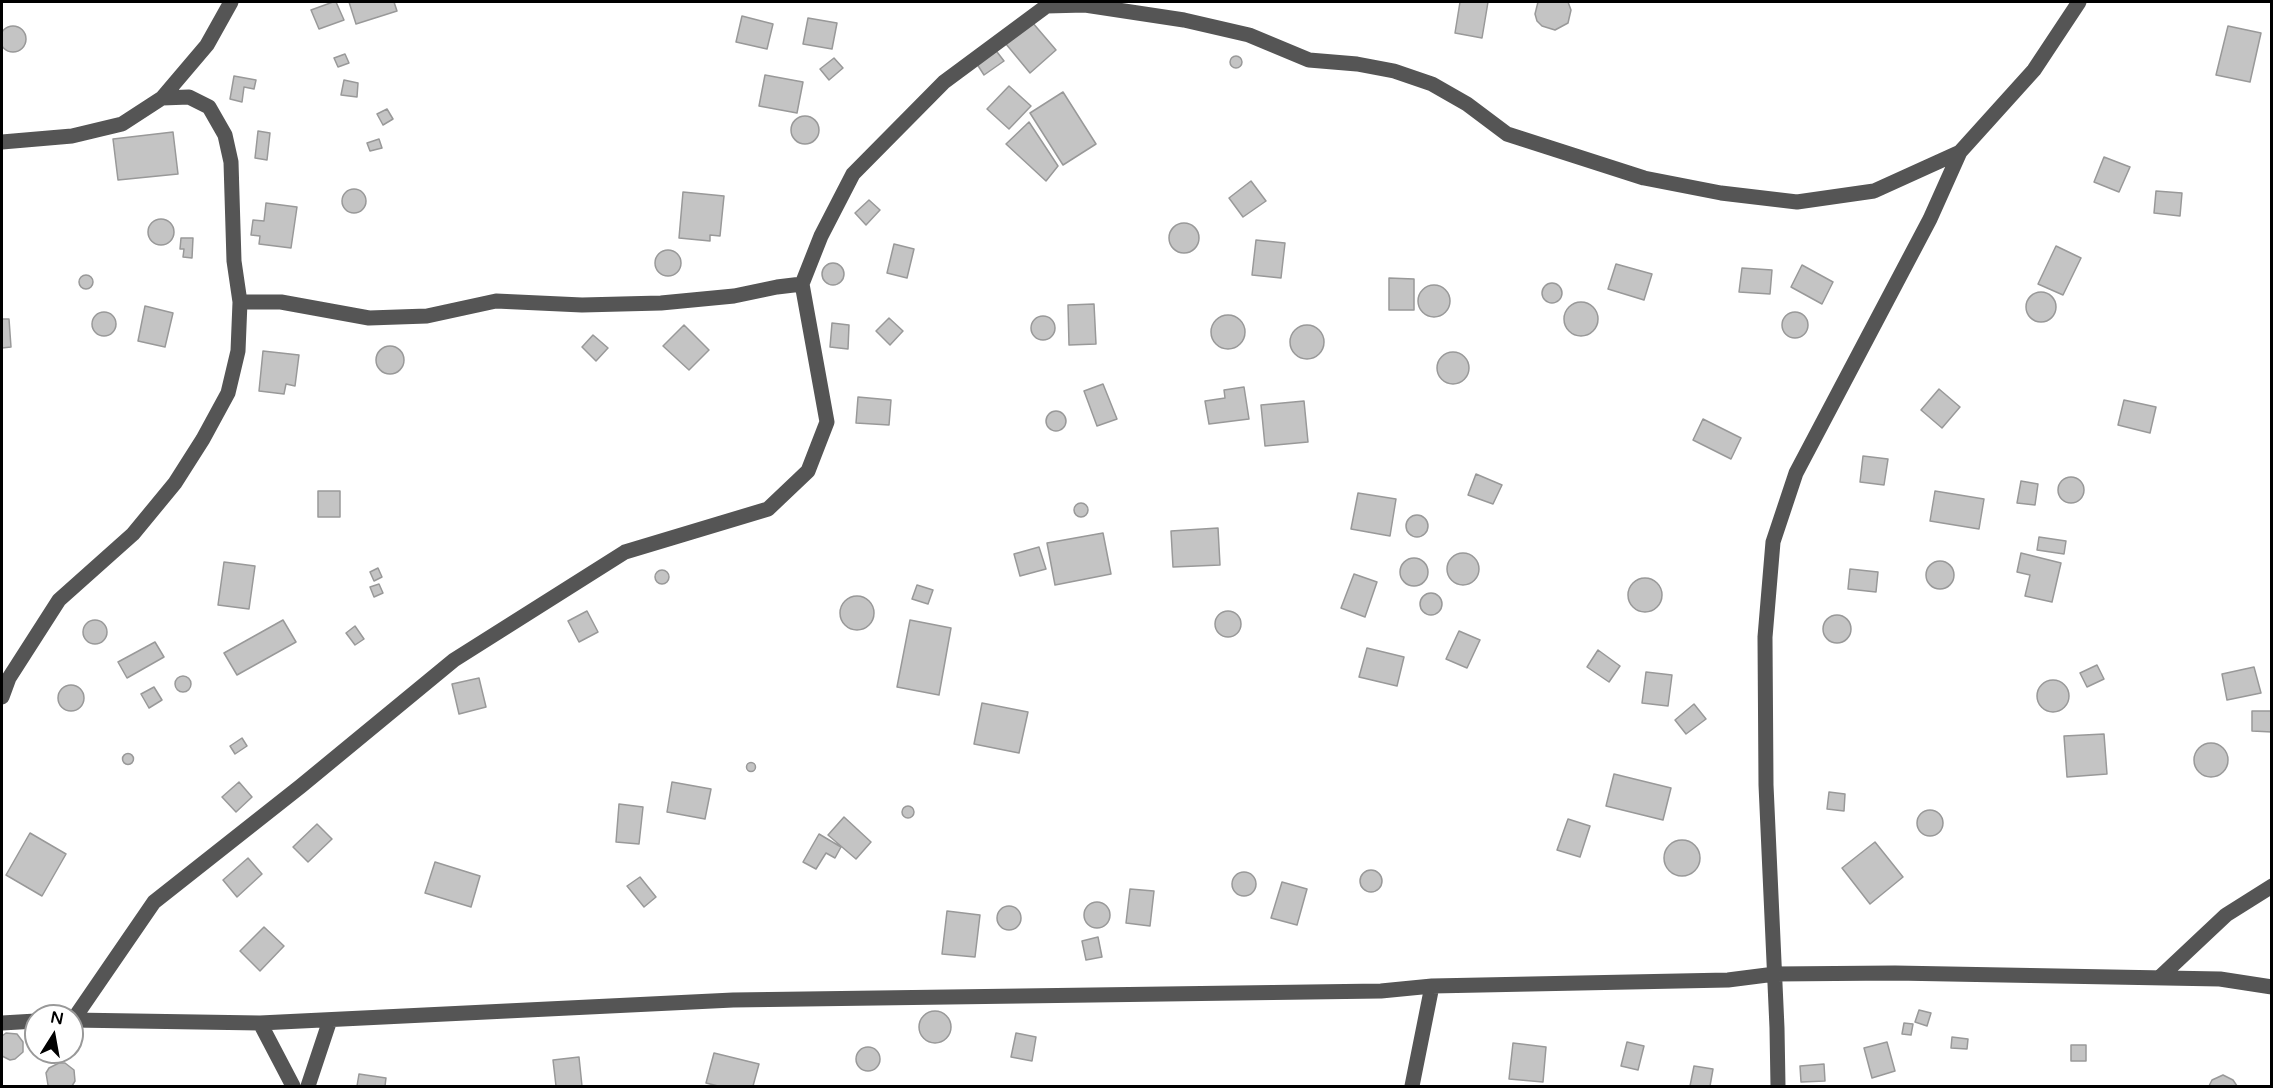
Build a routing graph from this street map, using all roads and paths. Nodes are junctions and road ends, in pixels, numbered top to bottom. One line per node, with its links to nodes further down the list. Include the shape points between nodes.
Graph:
1 (231, 2): 4 (street, via 207,45)
2 (2079, 2): 6 (street, via 2034,70)
3 (1049, 4): 6 (street, via 1085,5 1184,20 1249,35 1309,60 1394,71 1432,84 1507,134 1644,178 1721,193 1797,202 1874,191); 7 (street, via 944,82 853,174)
4 (162, 98): 5 (street, via 122,124 72,136); 8 (street, via 189,97 209,107 225,135 231,162 234,261)
5 (2, 142)
6 (1960, 152): 11 (street, via 1930,219 1796,473 1773,542 1765,637 1766,785)
7 (802, 284): 8 (street, via 661,303 496,301 427,316 369,318 281,302); 15 (street, via 827,422 808,471 768,509 626,552 454,660 154,902)
8 (240, 302): 9 (street, via 238,351 228,393 202,440 175,483 133,534 59,600 9,678)
9 (2, 697)
10 (2271, 886): 12 (street, via 2226,915)
11 (1775, 974): 12 (street); 13 (street, via 1728,980); 24 (street)
12 (2159, 978): 14 (street, via 2220,978)
13 (1432, 986): 17 (street, via 1381,991 733,1000); 23 (street)
14 (2271, 987)
15 (83, 1004)
16 (84, 1020): 20 (street)
17 (330, 1020): 20 (street); 22 (street)
18 (24, 1022): 19 (street)
19 (2, 1023)
20 (260, 1023): 21 (street)
21 (293, 1086)
22 (309, 1086)
23 (1412, 1086)
24 (1778, 1086)

